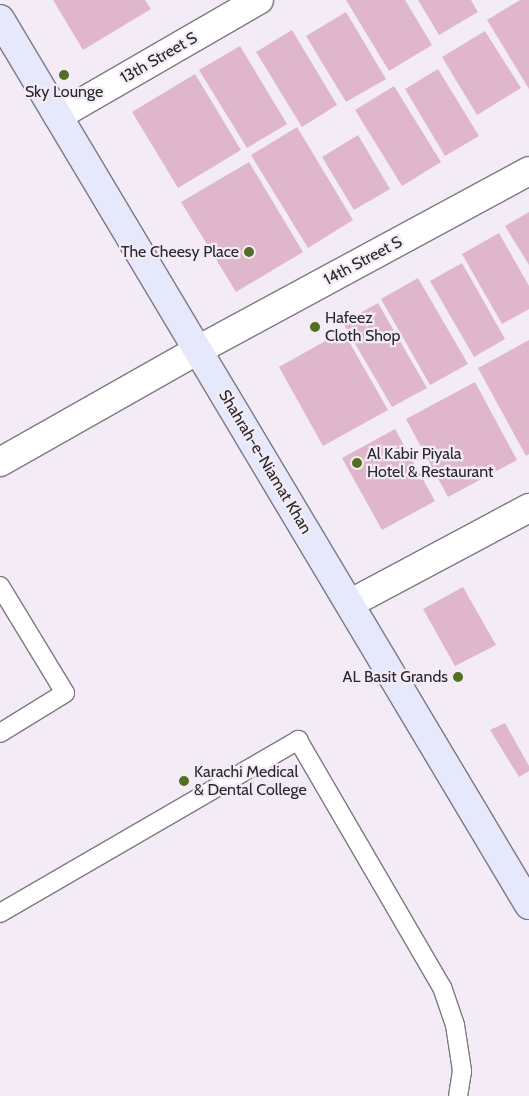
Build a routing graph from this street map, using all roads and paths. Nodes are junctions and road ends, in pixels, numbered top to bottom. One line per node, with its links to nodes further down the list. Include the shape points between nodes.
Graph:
1 (259, 0): 3 (street, 13th Street S)
2 (0, 19): 3 (main road, Shahrah-e-Niamat Khan)
3 (58, 116): 5 (main road, Shahrah-e-Niamat Khan)
4 (529, 172): 5 (street, 14th Street S)
5 (198, 350): 6 (street, 14th Street S); 9 (main road, Shahrah-e-Niamat Khan)
6 (0, 462)
7 (529, 508): 9 (street)
8 (0, 586): 10 (lane, via 65,693)
9 (351, 603): 11 (main road, Shahrah-e-Niamat Khan)
10 (0, 733)
11 (529, 904)
12 (0, 913): 13 (lane, via 298,740 442,987 456,1025 462,1071)
13 (458, 1096)

